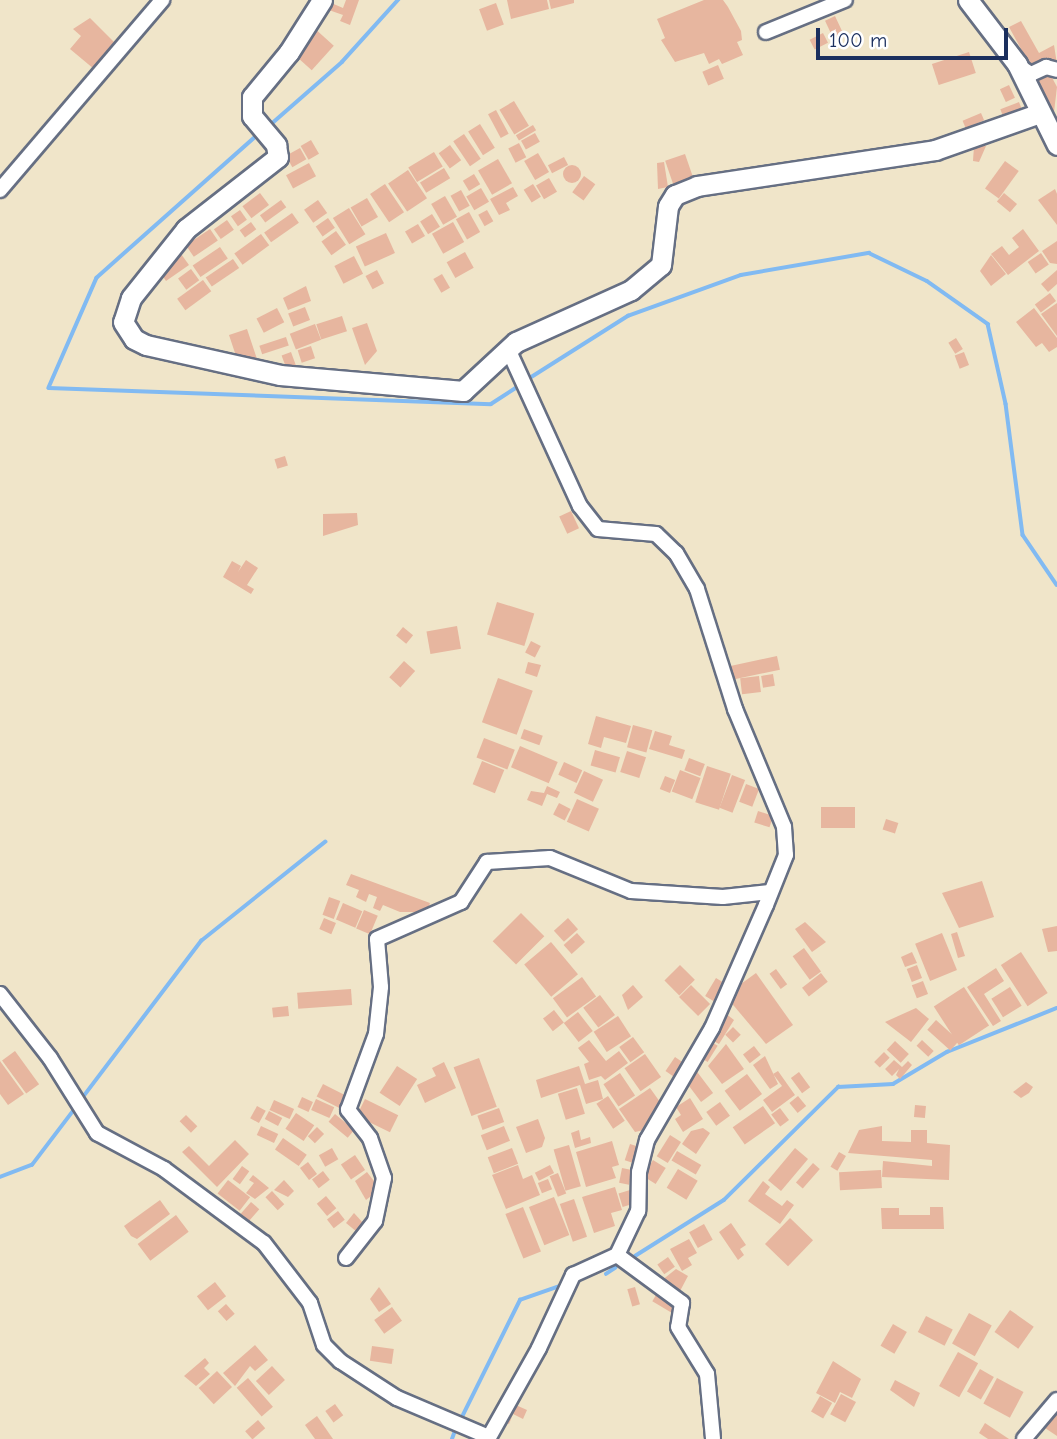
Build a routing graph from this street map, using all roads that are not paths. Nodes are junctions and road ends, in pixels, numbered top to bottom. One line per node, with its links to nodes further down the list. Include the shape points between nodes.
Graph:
1 (162, 0): 10 (street)
2 (322, 0): 11 (street, via 289,52 252,97 252,116 276,145 278,157 186,229 131,298 124,322 128,331 134,339 164,352 280,375 463,391)
3 (845, 0): 5 (street)
4 (968, 0): 6 (street)
5 (766, 32)
6 (1017, 64): 7 (street, via 1031,74 1046,67); 8 (street)
7 (1057, 70)
8 (1040, 113): 9 (street); 11 (street, via 935,149 697,186 675,194 668,206 662,265 631,290)
9 (1057, 145)
10 (0, 190)
11 (508, 349): 12 (street, via 575,496 598,529 656,534 676,553 697,589 735,709 784,827 786,855)
12 (769, 892): 14 (street, via 712,1028 647,1140 639,1172 638,1211); 15 (street, via 723,897 631,891 550,858 487,863 461,902 377,939 381,987 376,1034 348,1110 370,1138 384,1178 375,1221)
13 (0, 994): 17 (street, via 50,1058 97,1133 173,1175 264,1243 310,1303 324,1345 355,1373 397,1398)
14 (617, 1255): 17 (street, via 573,1275 540,1348); 18 (street, via 682,1303 678,1327 707,1374)
15 (346, 1258)
16 (1057, 1400): 19 (street)
17 (489, 1438)
18 (713, 1439)
19 (1024, 1439)

